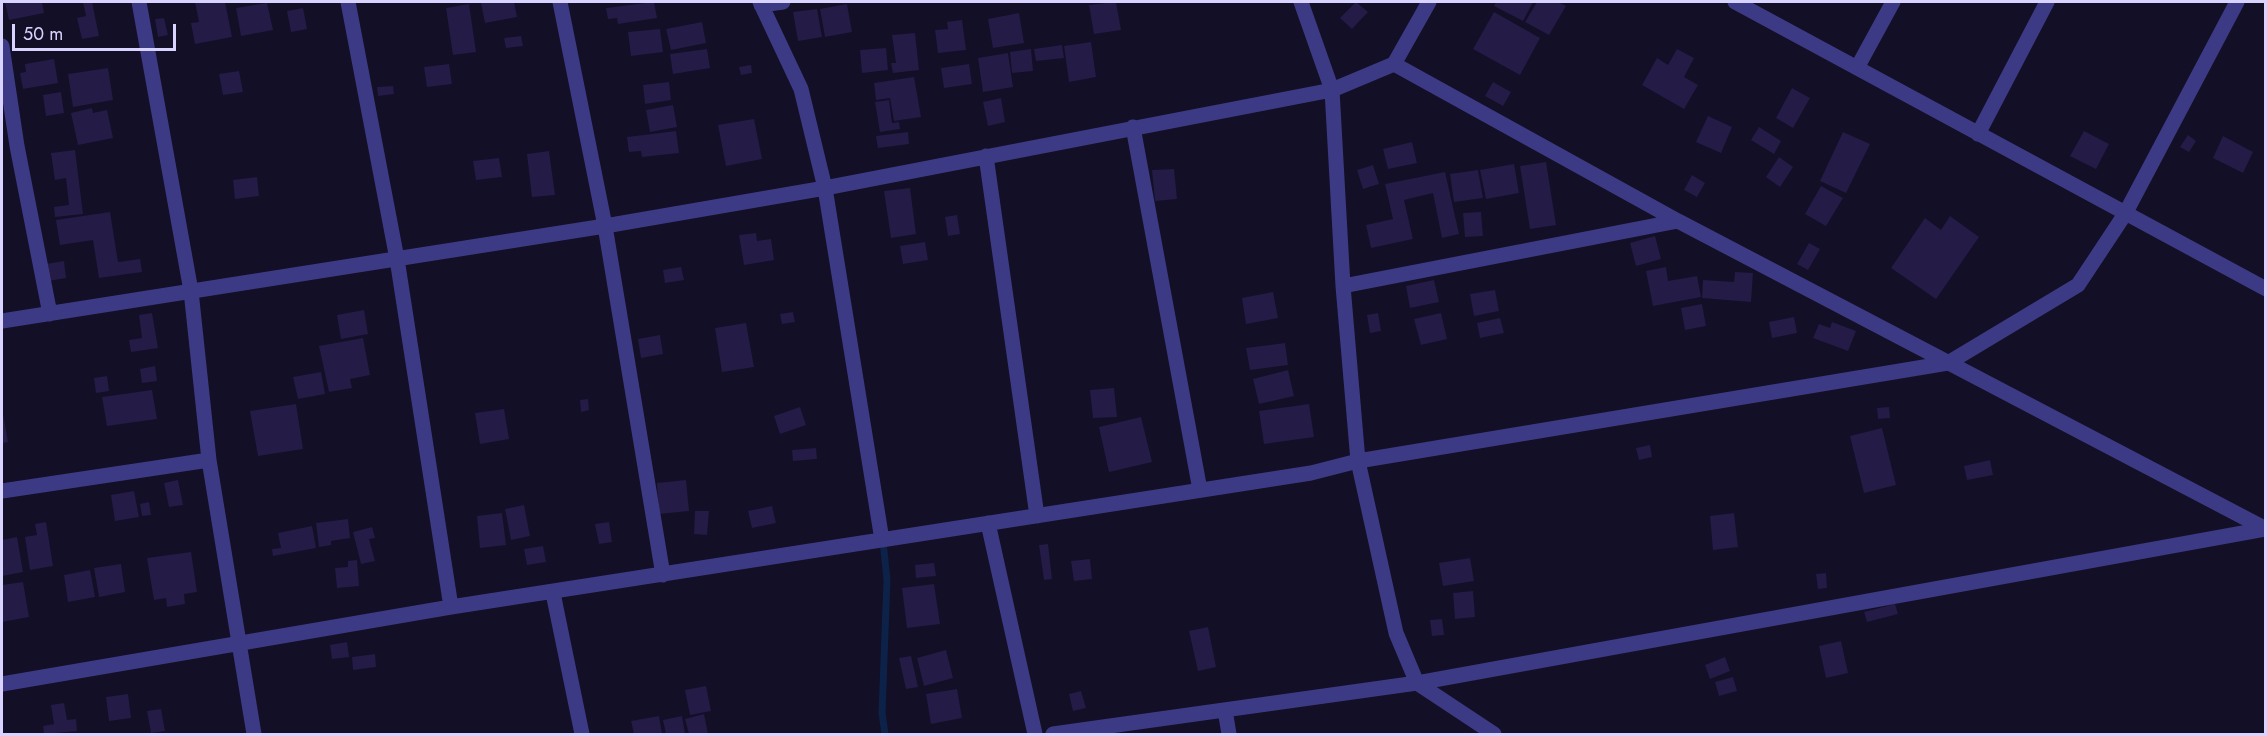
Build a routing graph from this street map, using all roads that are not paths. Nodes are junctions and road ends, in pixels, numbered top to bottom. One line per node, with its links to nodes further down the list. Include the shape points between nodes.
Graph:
1 (139, 2): 26 (street)
2 (348, 2): 23 (street)
3 (560, 2): 22 (street)
4 (783, 2): 11 (street)
5 (1301, 2): 15 (street)
6 (1429, 2): 13 (street)
7 (1736, 2): 14 (street)
8 (1893, 2): 14 (street)
9 (2048, 2): 17 (street)
10 (2237, 2): 20 (street)
11 (760, 3): 19 (street, via 801,89)
12 (2, 46): 27 (street)
13 (1394, 64): 15 (street); 21 (street)
14 (1857, 68): 17 (street)
15 (1332, 90): 16 (street); 24 (street)
16 (1133, 127): 18 (street); 32 (street)
17 (1978, 134): 20 (street)
18 (986, 156): 19 (street); 34 (street)
19 (825, 188): 22 (street); 37 (street)
20 (2125, 214): 25 (street); 29 (street, via 2078,285)
21 (1678, 221): 24 (street); 29 (street)
22 (605, 226): 23 (street); 38 (street)
23 (397, 259): 26 (street); 40 (street)
24 (1342, 286): 31 (street)
25 (2265, 289)
26 (191, 291): 27 (street); 30 (street)
27 (50, 314): 28 (street)
28 (2, 321)
29 (1948, 363): 31 (street); 36 (street)
30 (209, 460): 33 (street); 41 (street)
31 (1358, 461): 32 (street, via 1311,473); 42 (street, via 1396,633)
32 (1200, 490): 34 (street)
33 (2, 491)
34 (1037, 516): 35 (street)
35 (988, 523): 37 (street); 48 (street)
36 (2265, 529): 42 (street)
37 (882, 540): 38 (street)
38 (663, 575): 39 (street)
39 (553, 593): 40 (street); 47 (street)
40 (451, 607): 41 (street)
41 (239, 643): 43 (street); 46 (street)
42 (1417, 683): 44 (street); 50 (street)
43 (2, 684)
44 (1225, 710): 45 (street); 49 (street)
45 (1058, 734)
46 (254, 735)
47 (582, 735)
48 (1035, 735)
49 (1228, 735)
50 (1494, 735)

